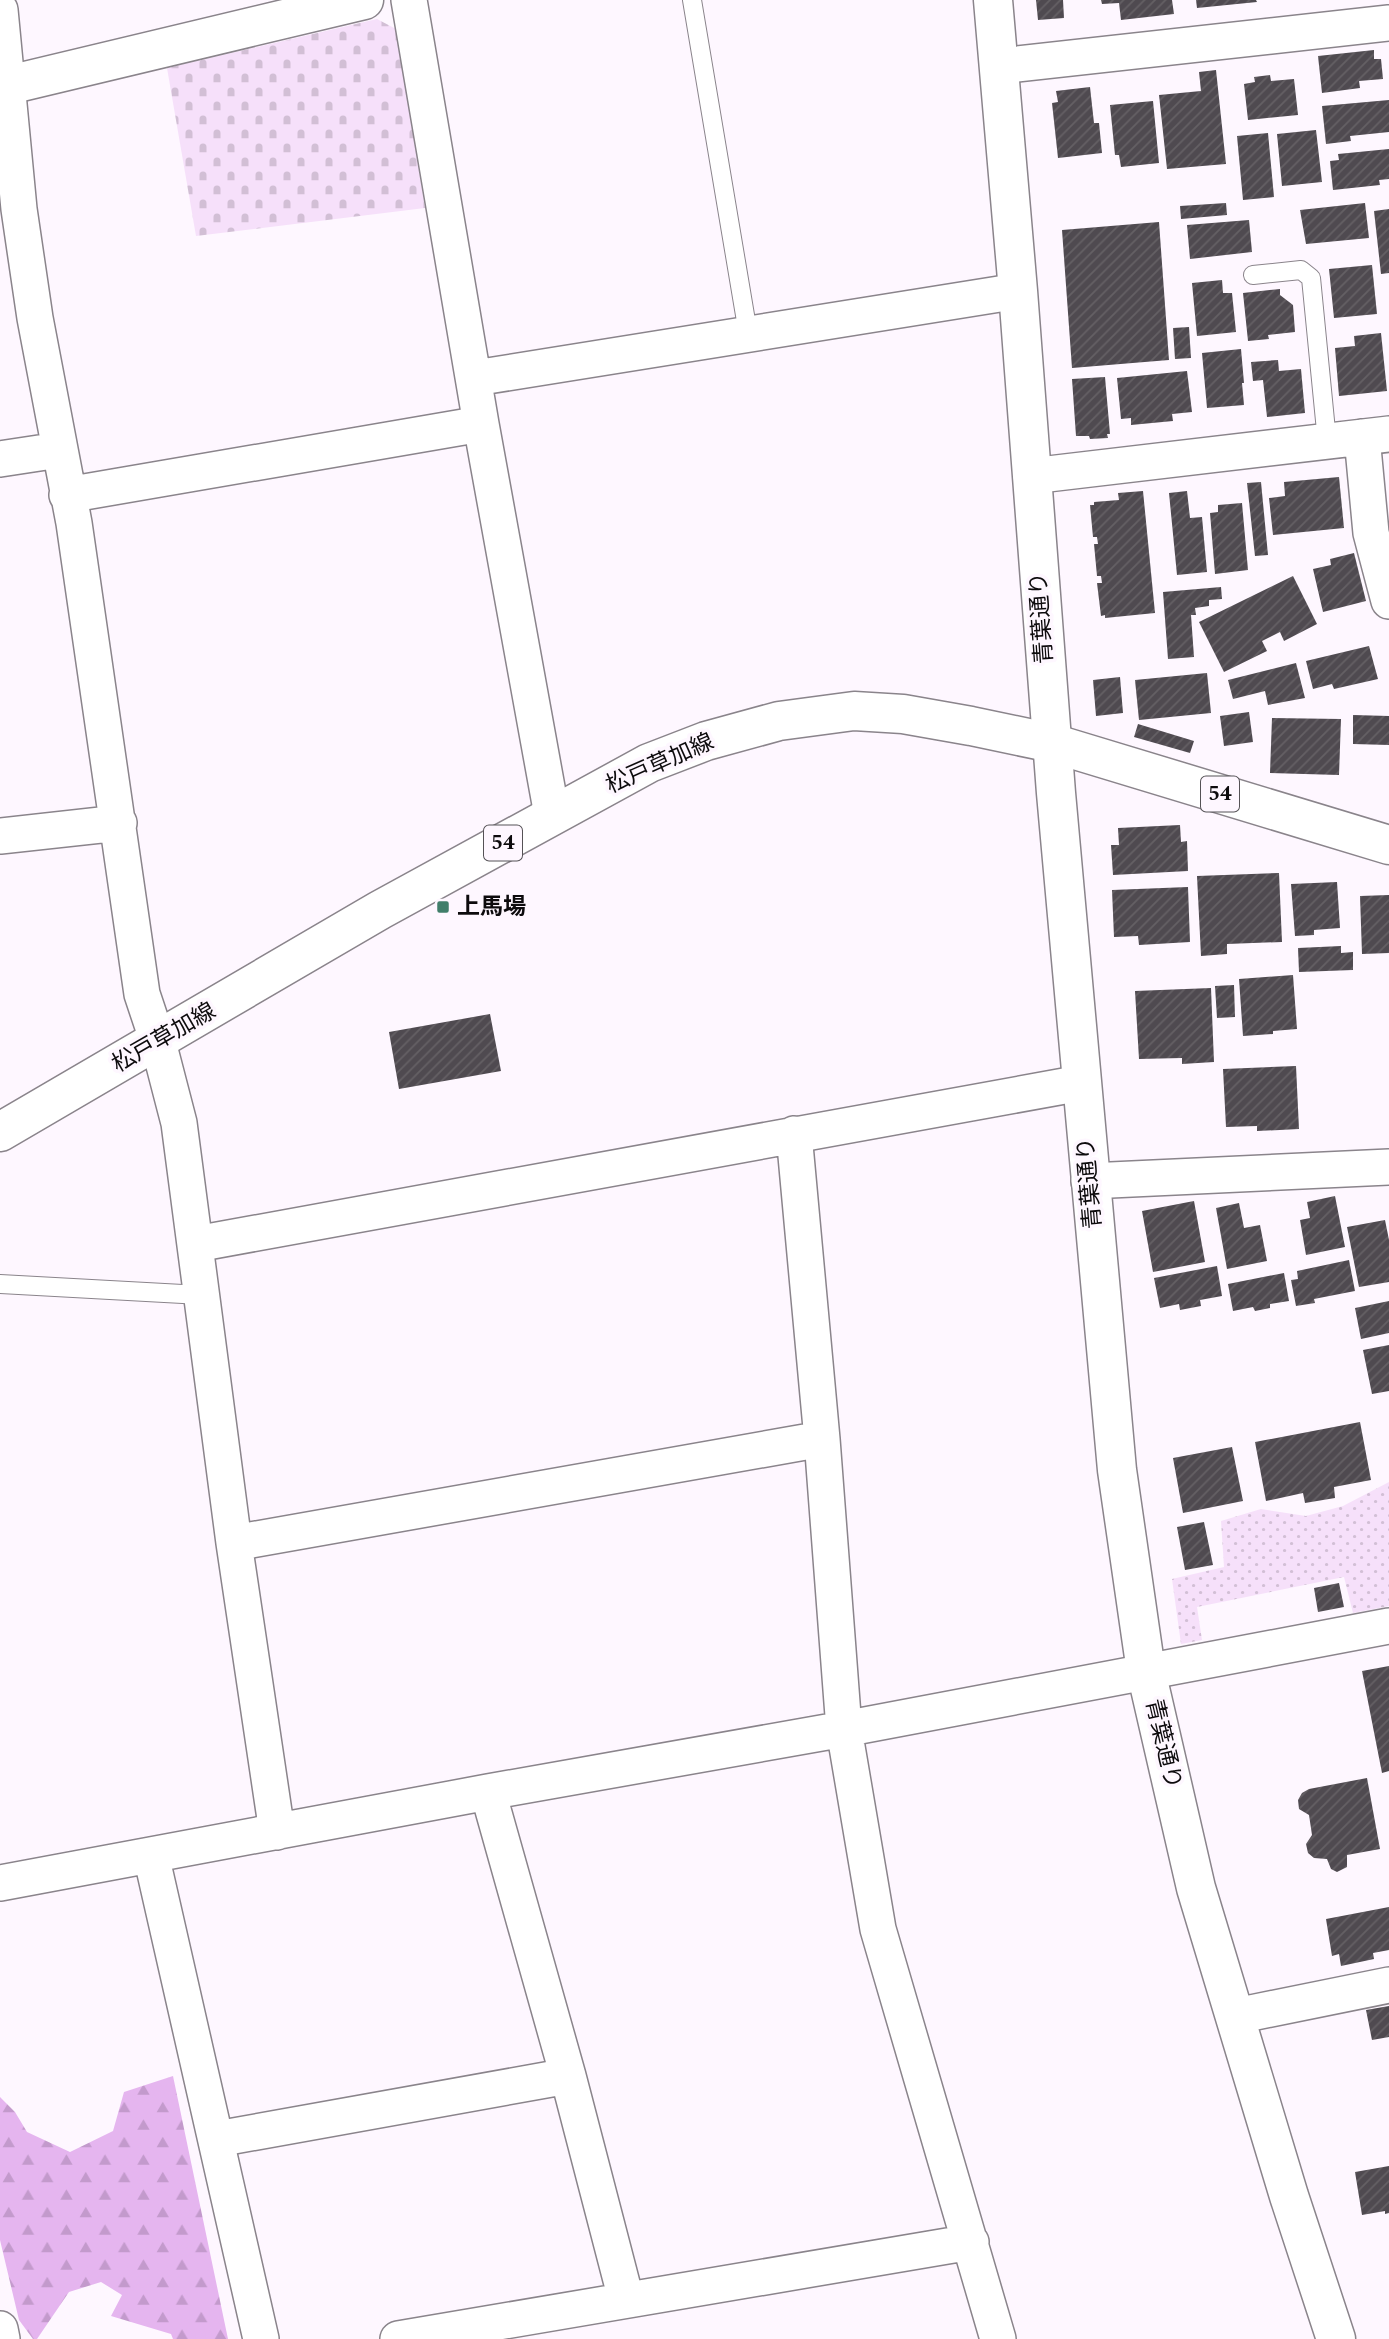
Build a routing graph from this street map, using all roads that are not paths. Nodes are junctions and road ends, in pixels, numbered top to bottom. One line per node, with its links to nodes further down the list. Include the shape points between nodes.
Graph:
1 (409, 0): 12 (street)
2 (692, 0): 11 (lane)
3 (993, 0): 7 (street, 青葉通り)
4 (353, 1): 8 (street)
5 (0, 9): 8 (street)
6 (1389, 23): 7 (street)
7 (1000, 66): 10 (street, 青葉通り)
8 (3, 87): 16 (street, via 35,318)
9 (1253, 275): 15 (lane, via 1301,270 1311,278)
10 (1018, 291): 11 (street); 18 (street, 青葉通り)
11 (748, 333): 12 (street)
12 (475, 378): 13 (street)
13 (481, 424): 19 (street); 22 (street)
14 (1376, 436): 15 (street); 20 (street, via 1371,533)
15 (1327, 441): 18 (street)
16 (59, 450): 17 (street); 19 (street)
17 (0, 459)
18 (1031, 476): 21 (street, 青葉通り)
19 (68, 495): 23 (street)
20 (1389, 601)
21 (1052, 743): 22 (street, 松戸草加線 / 54, via 903,714 854,711 779,721 649,763); 25 (street, 松戸草加線 / 54); 27 (street, 青葉通り)
22 (552, 816): 26 (street, 松戸草加線 / 54, via 380,910)
23 (119, 823): 24 (street); 26 (street, via 142,994)
24 (0, 836)
25 (1389, 845)
26 (158, 1042): 28 (street, 松戸草加線 / 54); 32 (street, via 179,1123)
27 (1081, 1083): 29 (street); 31 (street, 青葉通り)
28 (0, 1132)
29 (794, 1134): 32 (street); 35 (street)
30 (1389, 1167): 31 (street)
31 (1089, 1181): 38 (street, 青葉通り, via 1117,1470)
32 (196, 1244): 34 (street)
33 (0, 1284): 34 (lane)
34 (201, 1295): 36 (street)
35 (822, 1439): 36 (street); 39 (street)
36 (234, 1543): 41 (street)
37 (1389, 1626): 38 (street)
38 (1146, 1671): 39 (street); 45 (street, 青葉通り, via 1196,1888)
39 (844, 1729): 40 (street); 48 (street, via 878,1929)
40 (488, 1792): 41 (street); 46 (street)
41 (277, 1832): 42 (street)
42 (152, 1855): 43 (street); 47 (street)
43 (0, 1883)
44 (1389, 1985): 45 (street)
45 (1236, 2016): 55 (street, 青葉通り)
46 (568, 2076): 47 (street); 49 (street)
47 (217, 2139): 52 (street)
48 (971, 2242): 49 (street); 54 (street)
49 (626, 2300): 53 (street)
50 (0, 2329): 51 (street)
51 (2, 2339)
52 (261, 2339)
53 (398, 2339)
54 (998, 2339)
55 (1336, 2339)

